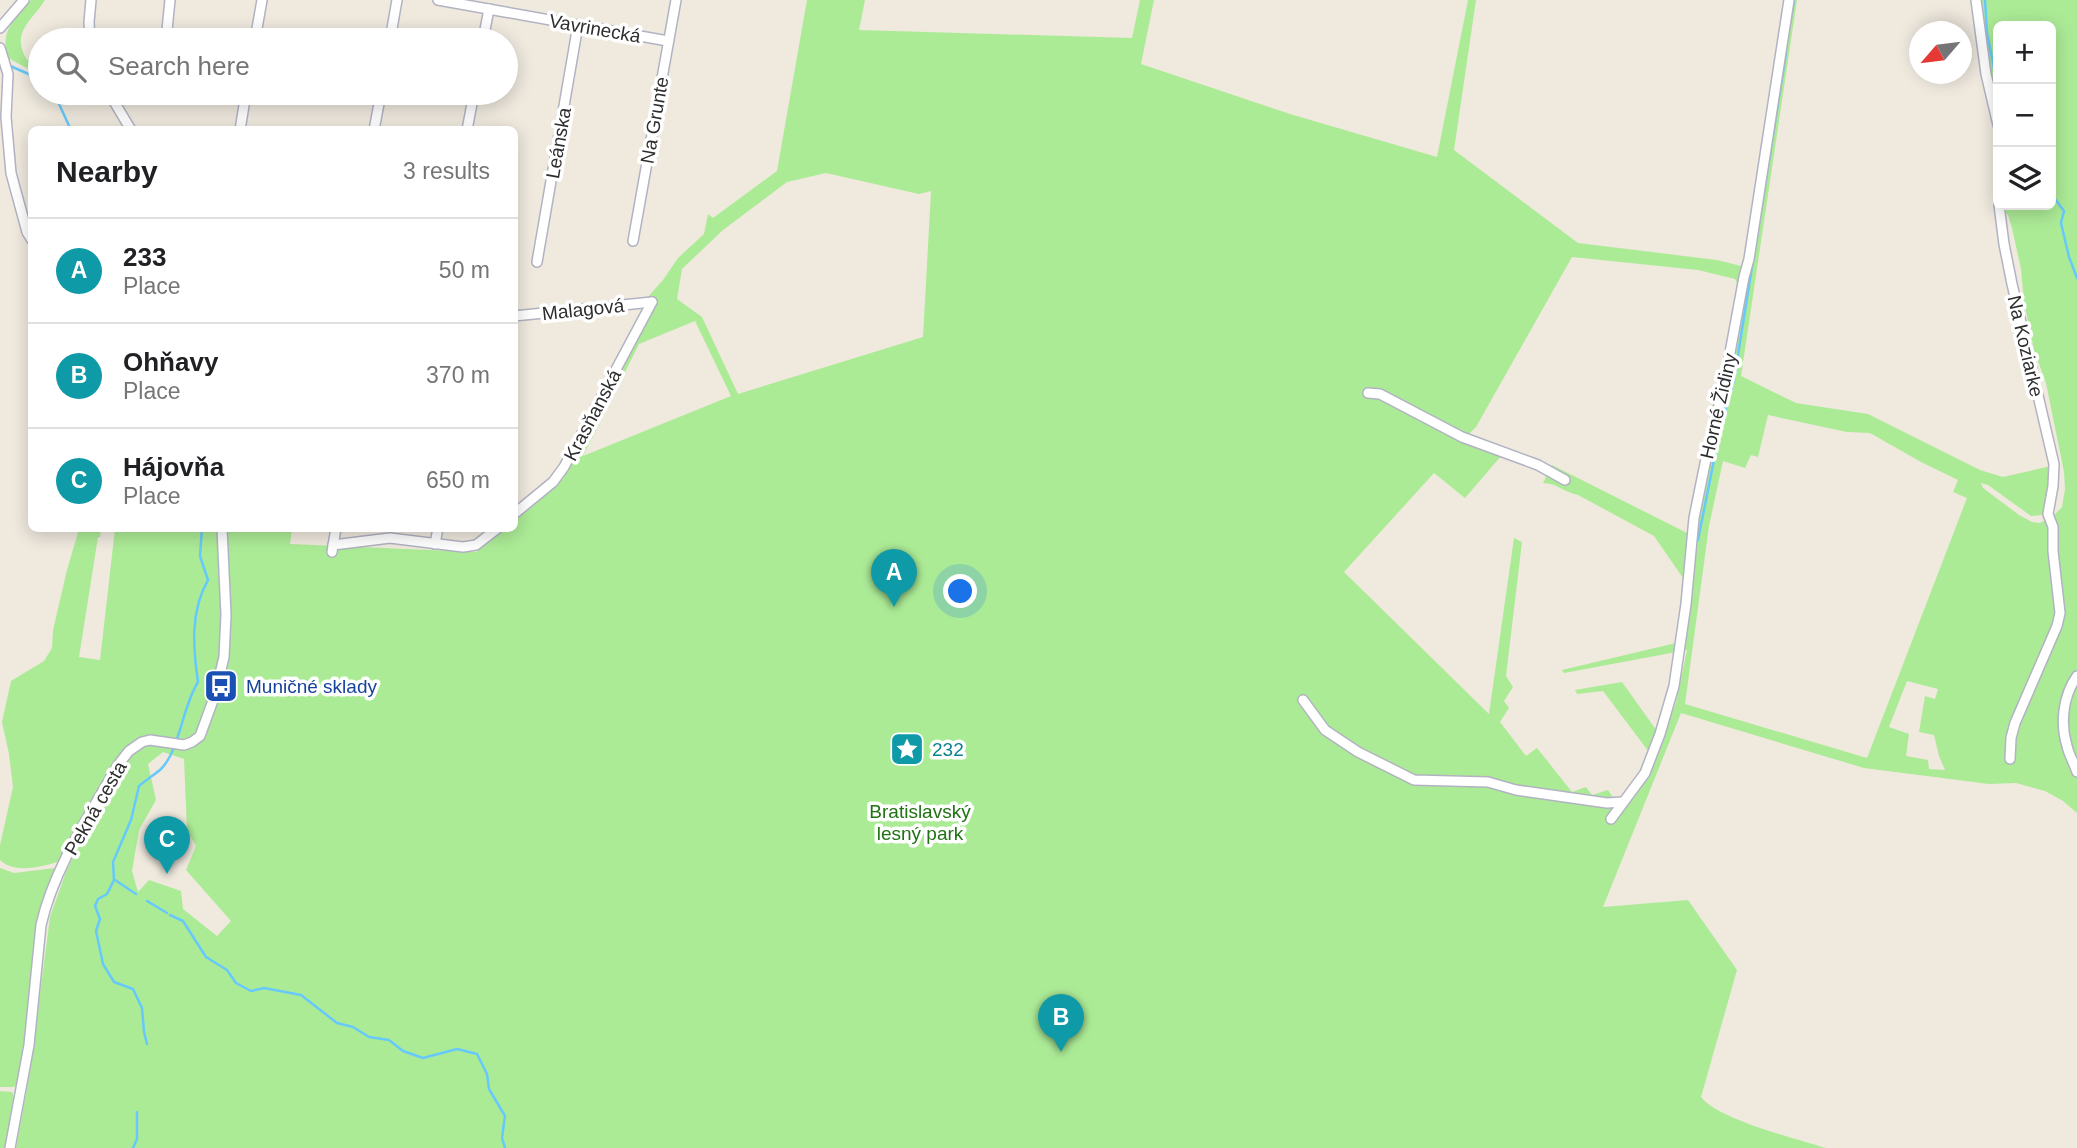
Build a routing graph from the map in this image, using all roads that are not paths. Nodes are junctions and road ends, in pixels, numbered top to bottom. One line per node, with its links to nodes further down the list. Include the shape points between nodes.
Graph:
1 (24, 0): 12 (street)
2 (90, 0): 13 (street)
3 (170, 0): 14 (street)
4 (262, 0): 15 (street)
5 (397, 0): 16 (street)
6 (438, 0): 10 (street, Vavrinecká)
7 (676, 0): 18 (street, Na Grunte)
8 (1789, 0): 47 (street, Horné Židiny, via 1749,259 1693,526 1676,676 1646,773)
9 (1976, 0): 20 (street)
10 (489, 9): 11 (street, Vavrinecká); 17 (street)
11 (578, 25): 18 (street, Vavrinecká); 32 (street, Leánska)
12 (0, 28)
13 (89, 28)
14 (167, 28)
15 (257, 28)
16 (392, 28)
17 (485, 28)
18 (668, 41): 31 (street, Na Grunte)
19 (1, 50): 30 (street, via 8,72 11,173)
20 (1993, 104)
21 (116, 105): 25 (street)
22 (245, 105): 26 (street)
23 (379, 105): 27 (street)
24 (472, 105): 28 (street)
25 (129, 126)
26 (243, 126)
27 (375, 126)
28 (468, 126)
29 (2000, 210): 45 (street, Na Koziarke, via 2011,284 2054,464 2048,514 2053,527 2059,620 2015,723)
30 (28, 234)
31 (633, 241)
32 (537, 262)
33 (652, 302): 34 (street, Malagová); 37 (street, Krasňanská, via 564,467)
34 (518, 316)
35 (1368, 393): 36 (street, via 1380,394 1462,437 1538,465)
36 (1564, 480)
37 (518, 511)
38 (222, 532): 49 (street, Pekná cesta, via 226,615 222,669 200,736 188,744 150,740 134,746 73,845 43,913 29,1045)
39 (335, 532): 42 (street, via 332,548 390,538)
40 (437, 532): 42 (street)
41 (493, 532): 42 (street, via 471,546)
42 (435, 544)
43 (2077, 676): 46 (street, via 2065,700 2064,732)
44 (1303, 700): 47 (street, via 1325,730 1414,780 1488,782 1516,790)
45 (2010, 759)
46 (2077, 772)
47 (1623, 802): 48 (street, Horné Židiny)
48 (1611, 819)
49 (10, 1148)

